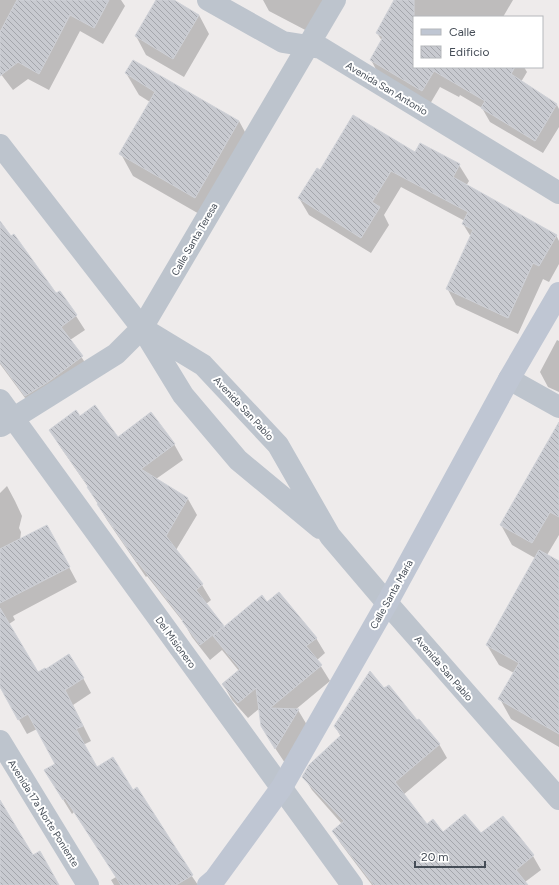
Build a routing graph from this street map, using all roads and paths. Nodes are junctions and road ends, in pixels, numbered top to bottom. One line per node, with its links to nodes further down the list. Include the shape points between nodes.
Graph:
1 (208, 0): 3 (street, Avenida San Antonio, via 283,42)
2 (335, 0): 3 (street, Calle Santa Teresa)
3 (307, 46): 5 (street, Avenida San Antonio, via 321,48); 7 (street, Calle Santa Teresa)
4 (0, 145): 7 (street, Avenida San Pablo)
5 (559, 193)
6 (559, 293): 8 (street, Calle Santa María)
7 (142, 328): 11 (street, Calle Santa Teresa, via 116,354); 12 (street, Avenida San Pablo, via 183,395 238,460); 12 (street, Avenida San Pablo, via 203,365 278,445)
8 (509, 379): 10 (street); 13 (street, Calle Santa María)
9 (0, 400): 11 (street, Del Misionero)
10 (559, 407)
11 (7, 423): 15 (street, Del Misionero)
12 (330, 536): 13 (street, Avenida San Pablo)
13 (387, 603): 15 (street, Calle Santa María); 16 (street, Avenida San Pablo)
14 (0, 741): 17 (street, Avenida 17a Norte Poniente)
15 (282, 787): 18 (street, Calle Santa María); 19 (street, Del Misionero)
16 (559, 799)
17 (88, 885)
18 (208, 885)
19 (352, 885)

